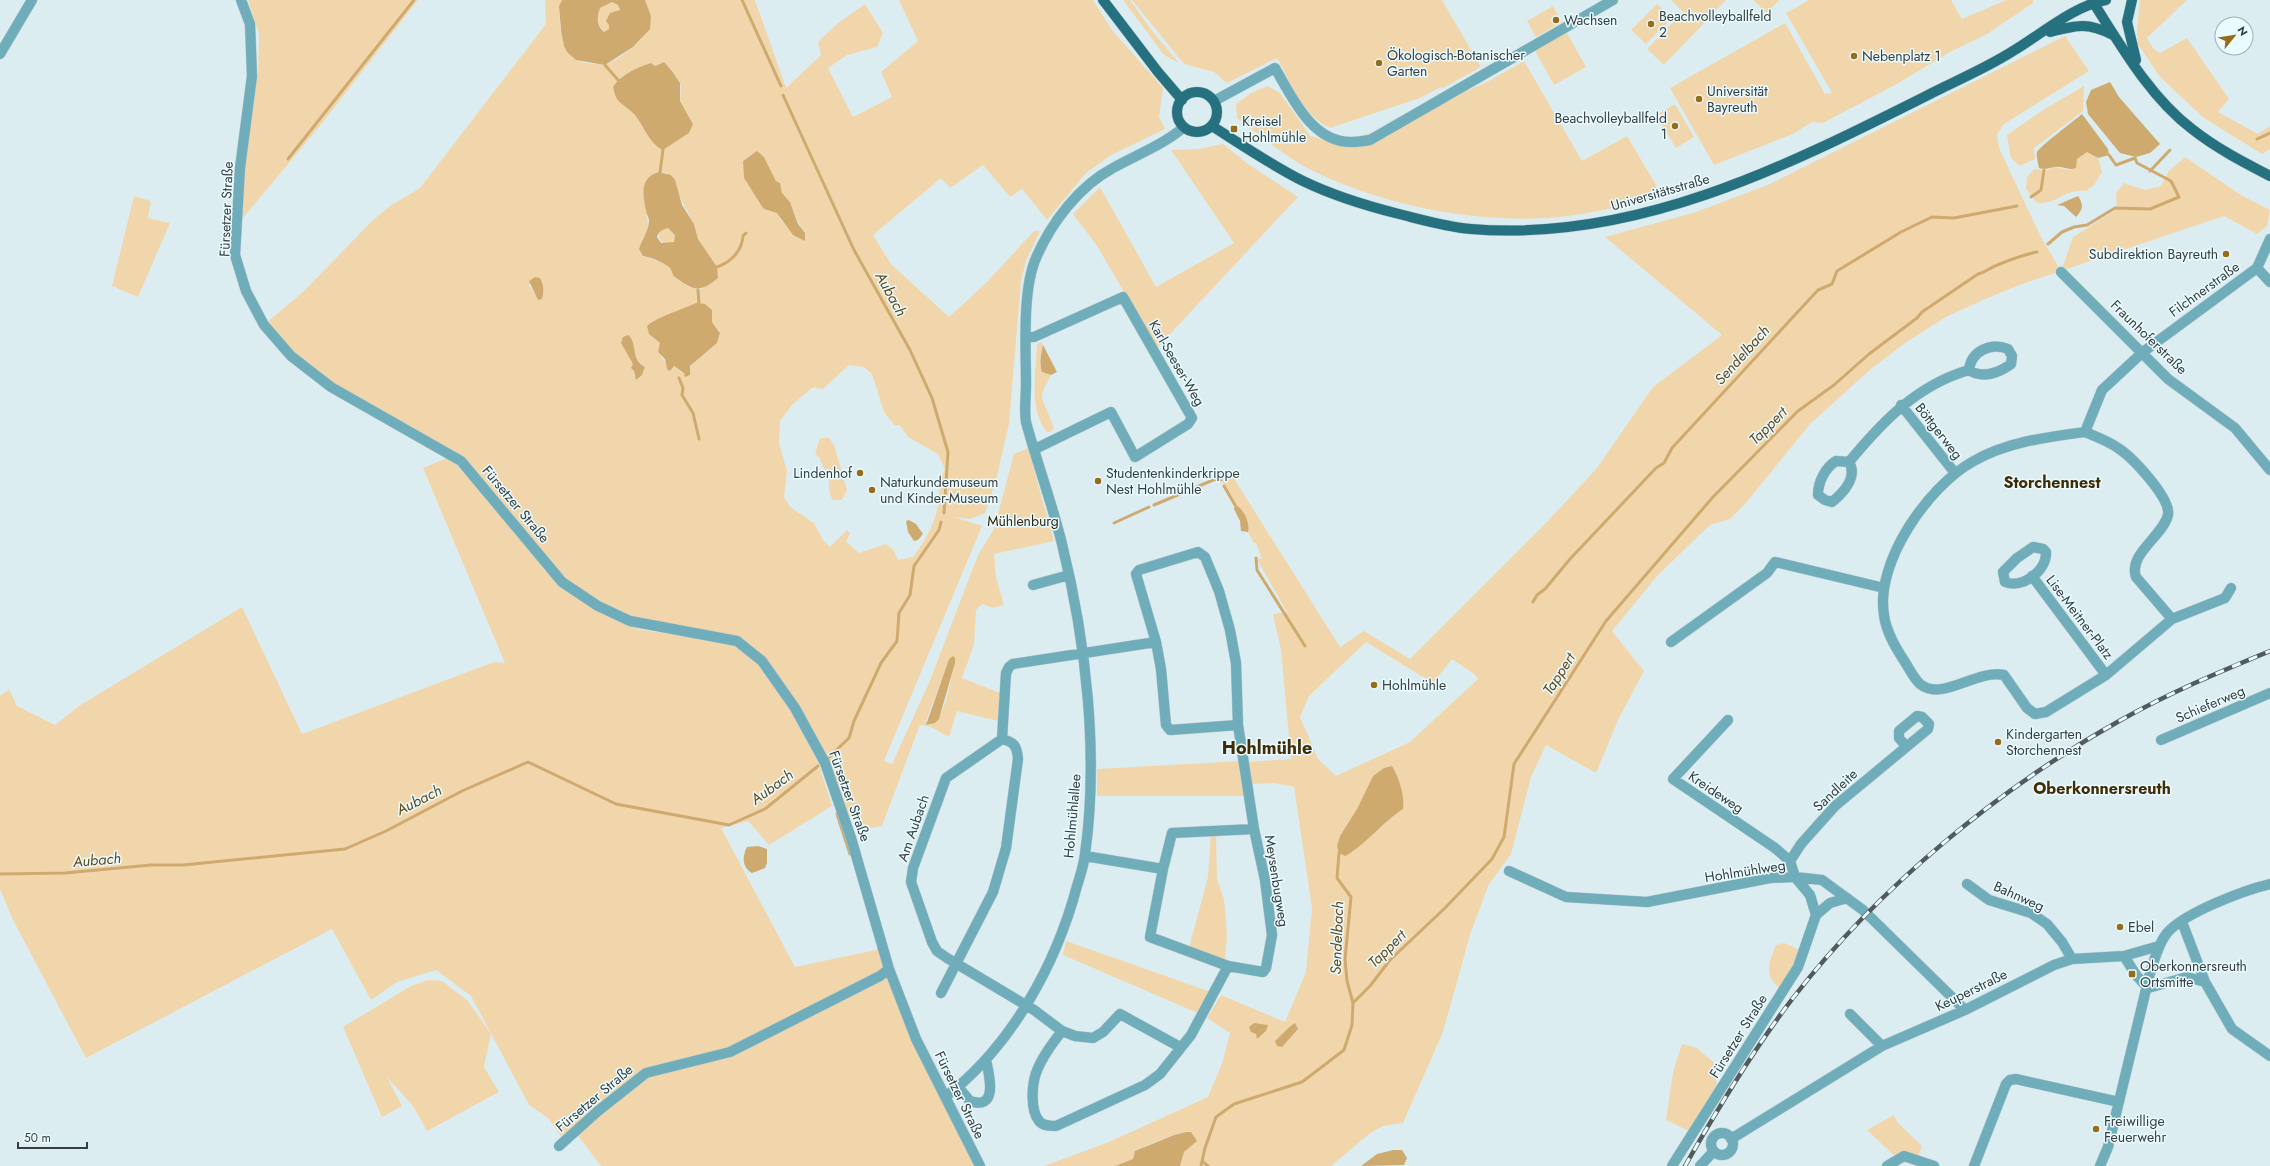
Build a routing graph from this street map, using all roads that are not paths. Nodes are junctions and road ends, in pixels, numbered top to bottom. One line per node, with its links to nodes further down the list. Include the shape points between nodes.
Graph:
1 (32, 0): 10 (street)
2 (241, 0): 62 (street, Fürsetzer Straße, via 250,24 252,76 240,168 235,255 246,291 264,325 291,356 331,388 461,461 562,582 598,606 630,621 737,641 762,661 795,708 825,763 851,838)
3 (1103, 0): 12 (main road)
4 (1613, 0): 13 (street, via 1370,140 1351,142 1336,139 1320,131 1298,106 1275,68)
5 (2106, 0): 7 (main road, Universitätsstraße)
6 (2132, 0): 11 (main road, via 2127,22 2128,35)
7 (2094, 1): 8 (main road, Universitätsstraße); 9 (main road)
8 (2039, 35): 9 (main road, via 2084,25); 14 (main road, Universitätsstraße, via 1947,86 1764,173 1688,202 1624,219 1562,228 1509,231 1468,229 1364,205 1305,182 1271,164)
9 (2116, 36): 11 (main road)
10 (0, 54)
11 (2140, 71): 16 (main road, via 2162,100 2191,128 2225,152)
12 (1182, 100): 13 (main road, via 1198,92); 15 (main road, via 1178,111)
13 (1214, 101): 14 (main road, via 1217,111)
14 (1212, 126): 15 (main road, via 1207,130 1195,132)
15 (1184, 127): 21 (street, Hohlmühlallee, via 1150,150 1094,179 1078,194 1050,233 1035,260 1029,289)
16 (2270, 176)
17 (2270, 239): 18 (street, Filchnerstraße)
18 (2257, 268): 20 (street); 22 (street, Filchnerstraße)
19 (2061, 272): 22 (street, Fraunhoferstraße)
20 (2270, 282)
21 (1026, 337): 26 (street, Hohlmühlallee, via 1026,419); 26 (street, Karl-Seeser-Weg, via 1034,337 1123,297 1192,418 1188,424 1135,457 1111,412)
22 (2143, 352): 25 (street, Filchnerstraße, via 2102,390); 28 (street, Fraunhoferstraße, via 2168,378 2235,428)
23 (1969, 370): 24 (street, Böttgerweg, via 1939,382)
24 (1901, 405): 27 (street, Böttgerweg, via 1874,431); 29 (street, Böttgerweg)
25 (2085, 432): 29 (street, via 2025,442 1989,453); 35 (street, via 2125,453 2165,499 2168,513 2163,529 2147,545 2134,571 2136,577)
26 (1035, 449): 30 (street, Hohlmühlallee)
27 (1849, 462)
28 (2270, 470)
29 (1955, 473): 33 (street, via 1922,508 1907,531 1892,560)
30 (1069, 575): 32 (street); 38 (street, Hohlmühlallee)
31 (2032, 576): 39 (street, Lise-Meitner-Platz)
32 (1033, 585)
33 (1884, 588): 37 (street, via 1775,562 1767,572); 39 (street, via 1884,614 1891,639 1920,684 1932,689 1949,688 1981,675 2004,675 2027,708 2035,714 2046,712)
34 (2232, 588): 35 (street, via 2225,598)
35 (2172, 619): 39 (street)
36 (1156, 642): 38 (street); 42 (street, via 1166,725 1170,730); 42 (street, Meysenbugweg, via 1136,574 1139,570 1198,552 1205,557 1219,591 1230,630 1236,663)
37 (1671, 642)
38 (1084, 653): 43 (street, via 1013,664 1009,667 1006,673); 47 (street, Hohlmühlallee, via 1090,761)
39 (2106, 675)
40 (2270, 694): 44 (street, Schieferweg)
41 (1728, 720): 48 (street, Kreideweg, via 1673,779 1775,848)
42 (1238, 725): 46 (street, Meysenbugweg)
43 (1002, 739): 60 (street, via 1012,742 1017,748 1018,759 1006,848 993,892); 60 (street, Am Aubach, via 946,778 913,868 911,882 932,942 937,951)
44 (2161, 740)
45 (1906, 746): 48 (street, Sandleite, via 1835,806 1801,844)
46 (1254, 830): 49 (street, Meysenbugweg, via 1172,833); 61 (street, Meysenbugweg, via 1265,880 1272,935 1266,968 1263,972 1258,972)
47 (1085, 856): 49 (street); 66 (street, Hohlmühlallee, via 1063,933)
48 (1790, 861): 51 (street)
49 (1163, 869): 61 (street, Meysenbugweg, via 1150,937)
50 (1509, 871): 51 (street, Hohlmühlweg, via 1566,897 1647,902 1770,878)
51 (1795, 877): 54 (street, Hohlmühlweg, via 1822,880); 55 (street, via 1810,895)
52 (1967, 884): 59 (street, Bahnweg, via 1989,900 2031,914 2046,924 2062,942)
53 (2270, 884): 56 (street, via 2252,888 2201,910)
54 (1847, 898): 55 (street, via 1830,903); 67 (street, Hohlmühlweg, via 1863,910)
55 (1816, 915): 81 (street, Fürsetzer Straße, via 1798,966)
56 (2182, 922): 57 (street, via 2168,932); 63 (street)
57 (2159, 946): 58 (street); 64 (street)
58 (2124, 956): 59 (street); 64 (street)
59 (2072, 959): 67 (street, Keuperstraße, via 2054,965)
60 (957, 964): 65 (street); 66 (street, Am Aubach)
61 (1228, 966): 71 (street, via 1191,1035)
62 (889, 969): 75 (street, Fürsetzer Straße, via 916,1039); 78 (street, Fürsetzer Straße, via 880,976 730,1052 646,1073)
63 (2205, 982): 64 (street, via 2187,978); 72 (street, via 2232,1029)
64 (2148, 988): 76 (street)
65 (941, 993)
66 (1026, 1005): 69 (street, Am Aubach); 73 (street, Hohlmühlallee)
67 (1965, 1010): 70 (street, Keuperstraße)
68 (1850, 1014): 70 (street)
69 (1062, 1031): 71 (street, Am Aubach, via 1075,1036 1093,1038 1103,1032 1120,1014); 71 (street, via 1036,1073 1033,1087 1035,1112 1039,1121 1046,1126 1056,1126 1145,1085 1160,1074)
70 (1882, 1046): 77 (street, Keuperstraße)
71 (1180, 1047)
72 (2270, 1056)
73 (986, 1060): 74 (street, Hohlmühlallee); 74 (street, via 992,1086 986,1099 980,1102 970,1100)
74 (958, 1087): 75 (street, Hohlmühlallee)
75 (945, 1097): 80 (street, Fürsetzer Straße)
76 (2119, 1102): 85 (street, via 2016,1079 2010,1080 2006,1084); 86 (street, via 2108,1147)
77 (1731, 1138): 79 (street, via 1732,1146 1728,1153 1721,1155); 79 (street, via 1724,1133 1717,1134 1711,1140)
78 (559, 1146)
79 (1714, 1151): 82 (street)
80 (980, 1166)
81 (1672, 1166)
82 (1700, 1166)
83 (1887, 1166): 84 (street, via 1904,1156)
84 (1934, 1166)
85 (1974, 1166)
86 (2100, 1166)

